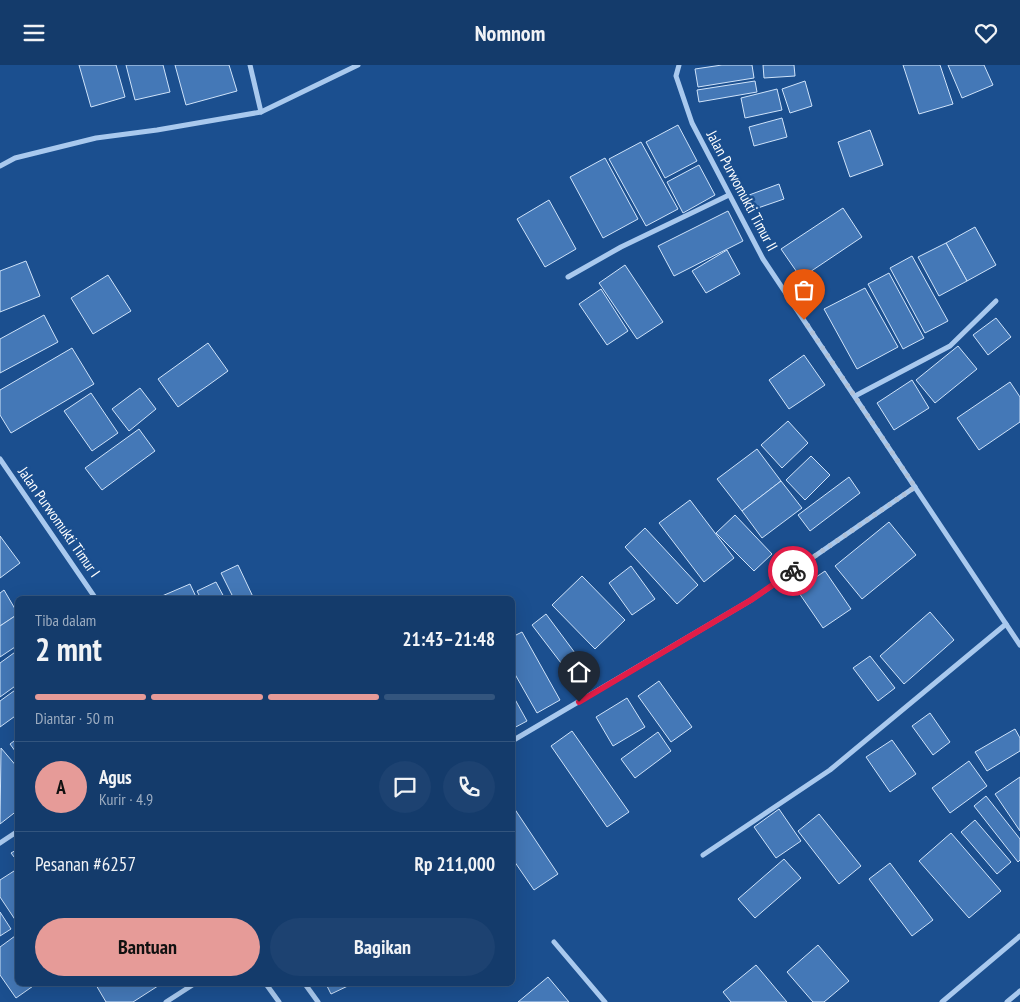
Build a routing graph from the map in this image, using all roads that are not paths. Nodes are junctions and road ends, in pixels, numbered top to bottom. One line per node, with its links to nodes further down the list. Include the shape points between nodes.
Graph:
1 (250, 65): 4 (street)
2 (358, 65): 4 (street)
3 (679, 65): 6 (street, Jalan Purwomukti Timur II, via 676,76 686,110)
4 (261, 112): 5 (street, via 96,138 15,158)
5 (0, 166)
6 (728, 195): 7 (street, via 621,247); 9 (street, Jalan Purwomukti Timur II, via 763,259)
7 (568, 277)
8 (996, 301): 9 (street, via 950,346)
9 (855, 396): 11 (street, Jalan Purwomukti Timur II)
10 (0, 459): 12 (street, Jalan Purwomukti Timur I)
11 (915, 487): 13 (street, Jalan Purwomukti Timur II); 15 (street, via 751,600)
12 (94, 596)
13 (1006, 624): 14 (street, Jalan Purwomukti Timur II); 18 (street, via 830,770)
14 (1020, 645)
15 (515, 739)
16 (15, 833): 17 (street)
17 (0, 843)
18 (703, 855)
19 (1020, 936): 29 (street)
20 (554, 942): 28 (street)
21 (191, 986): 25 (street)
22 (267, 986): 26 (street)
23 (306, 986): 27 (street)
24 (1020, 991): 30 (street)
25 (166, 1002)
26 (279, 1002)
27 (318, 1002)
28 (605, 1002)
29 (942, 1002)
30 (1007, 1002)

